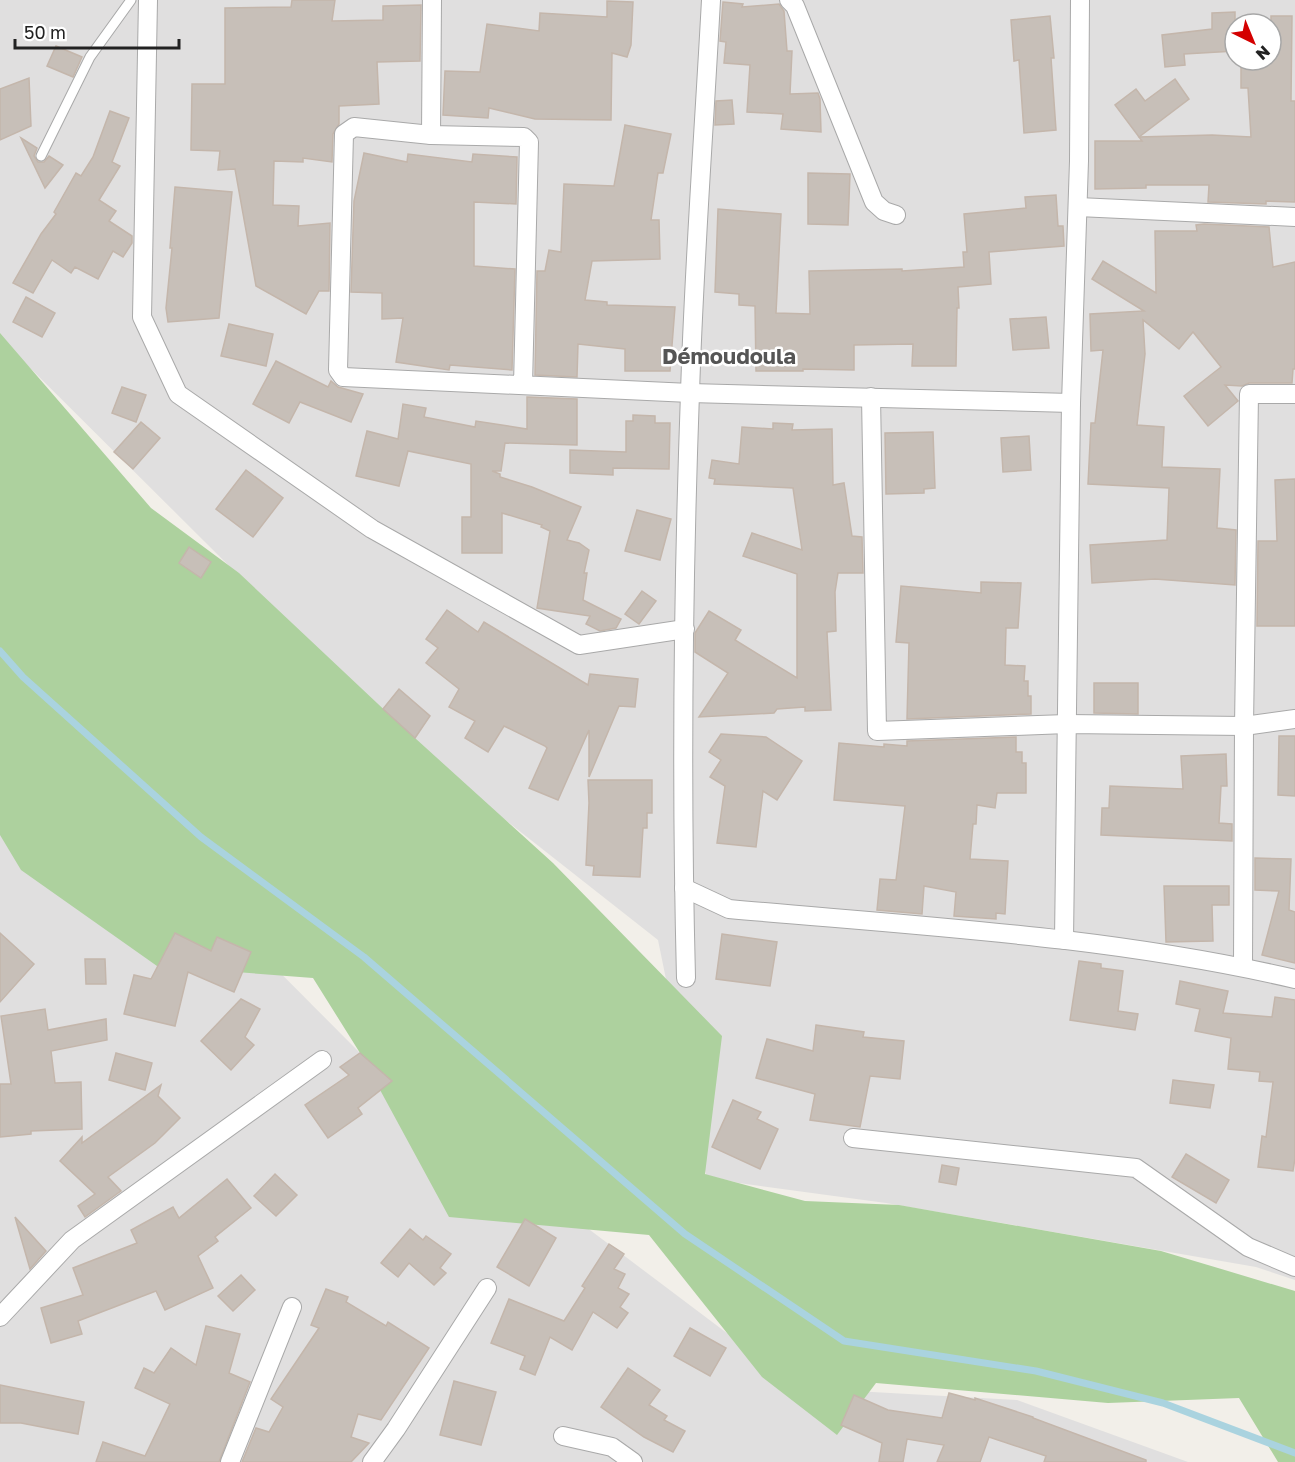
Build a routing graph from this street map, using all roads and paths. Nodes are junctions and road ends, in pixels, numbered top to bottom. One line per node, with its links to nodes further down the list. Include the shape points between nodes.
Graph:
1 (131, 0): 8 (lane, via 90,57)
2 (148, 0): 17 (street, via 142,317 178,394 372,529 579,645)
3 (432, 0): 7 (street)
4 (711, 0): 13 (street)
5 (789, 0): 10 (street, via 795,6 874,202)
6 (1080, 0): 9 (street)
7 (431, 135): 12 (street, via 524,137 529,142); 12 (street, via 354,127 344,134 338,370 343,377)
8 (41, 156)
9 (1078, 207): 11 (street); 16 (street)
10 (896, 215)
11 (1295, 217)
12 (523, 384): 13 (street)
13 (690, 393): 15 (street); 17 (street)
14 (1295, 394): 20 (street, via 1248,394)
15 (871, 397): 16 (street); 19 (street, via 877,731)
16 (1071, 403): 19 (street)
17 (685, 629): 21 (street)
18 (1295, 719): 20 (street)
19 (1067, 724): 20 (street); 22 (street)
20 (1244, 726): 23 (street)
21 (684, 888): 22 (street, via 729,909); 24 (street)
22 (1064, 940): 23 (street)
23 (1243, 967): 25 (street)
24 (686, 978)
25 (1295, 979)
26 (322, 1059): 31 (street, via 72,1240)
27 (853, 1138): 28 (street, via 1136,1168 1248,1247)
28 (1295, 1267)
29 (487, 1288): 34 (street)
30 (292, 1307): 33 (street)
31 (0, 1317)
32 (563, 1436): 35 (street, via 612,1447)
33 (230, 1462)
34 (372, 1462)
35 (633, 1462)

